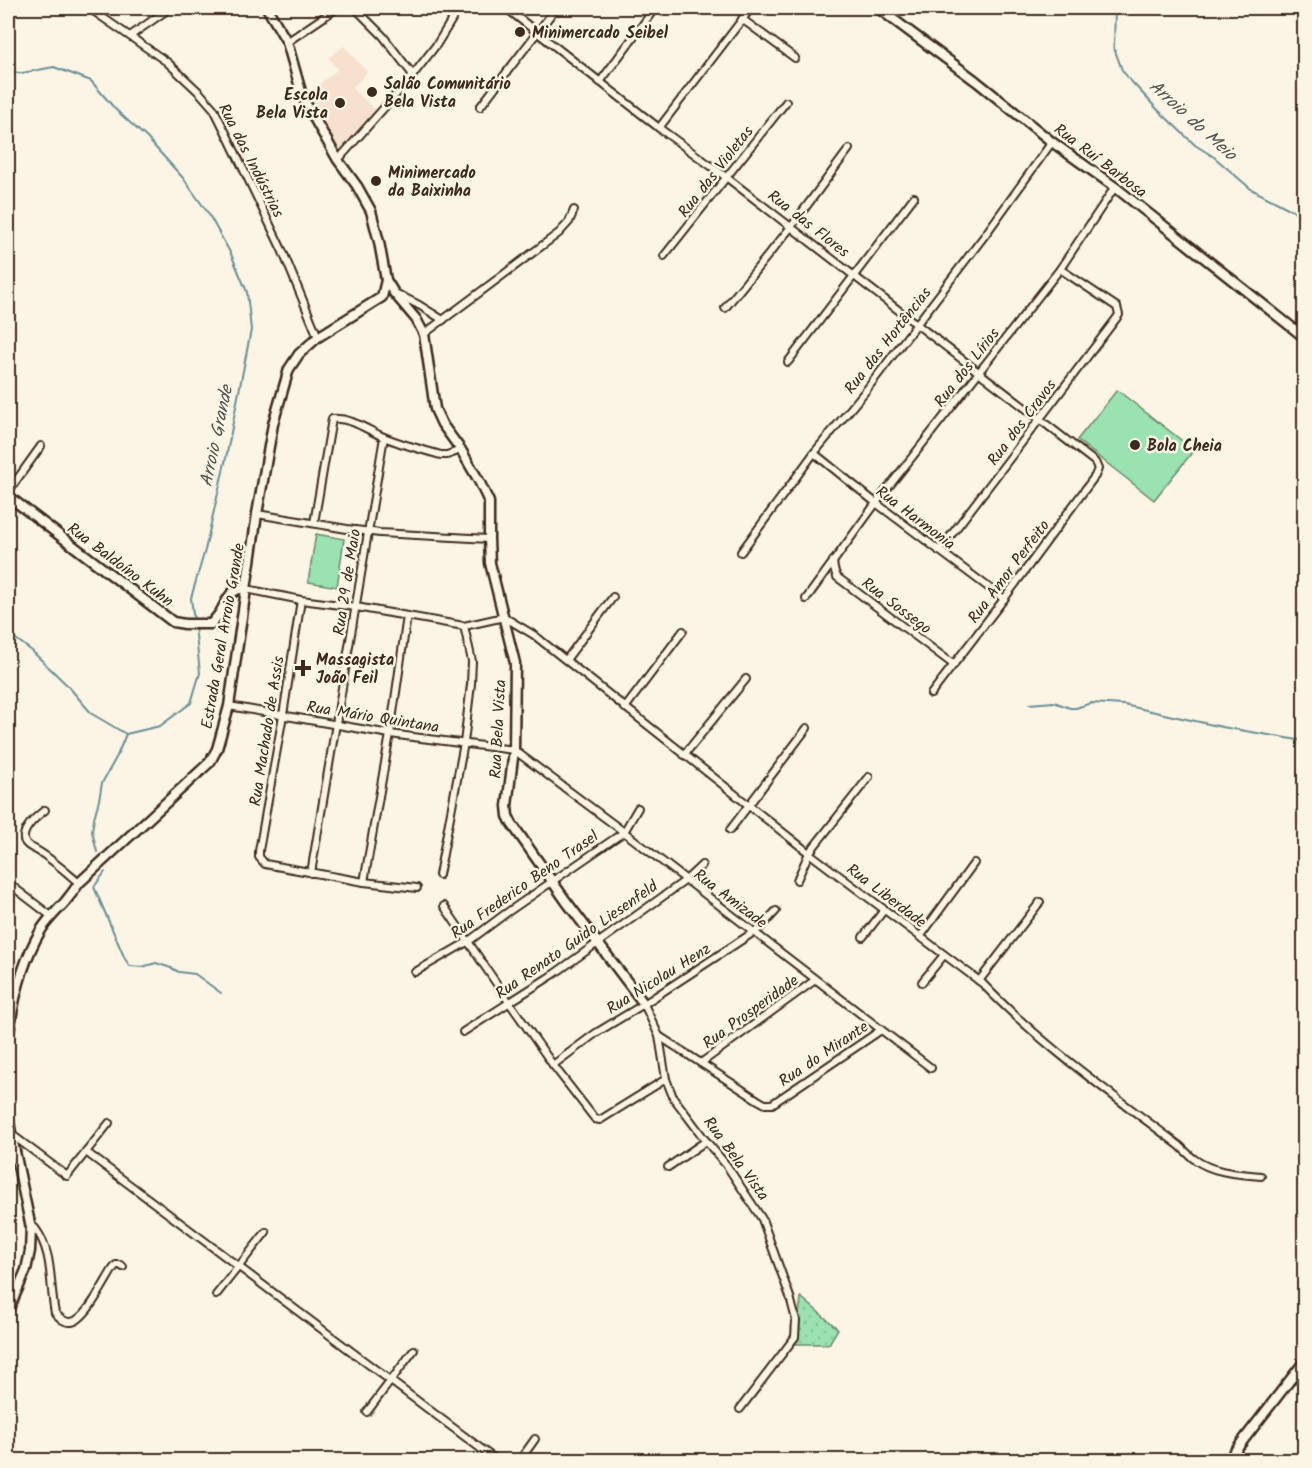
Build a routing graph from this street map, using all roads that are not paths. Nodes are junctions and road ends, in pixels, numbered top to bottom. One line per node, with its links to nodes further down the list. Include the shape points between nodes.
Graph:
1 (89, 8): 14 (street, Rua das Indústrias)
2 (170, 8): 14 (street)
3 (267, 8): 15 (main road, Rua Bela Vista)
4 (337, 8): 15 (street)
5 (355, 8): 17 (street)
6 (459, 8): 17 (street)
7 (506, 8): 13 (street, Rua das Flores)
8 (556, 8): 13 (street)
9 (655, 8): 18 (street)
10 (751, 8): 12 (street)
11 (878, 8): 22 (main road, Rua Ruí Barbosa)
12 (742, 19): 16 (street); 21 (street)
13 (537, 33): 18 (street, Rua das Flores); 20 (street)
14 (130, 36): 39 (street, Rua das Indústrias, via 167,62 214,110 284,252)
15 (287, 42): 24 (main road, Rua Bela Vista, via 302,95)
16 (795, 58)
17 (413, 75): 24 (street)
18 (600, 82): 21 (street, Rua das Flores)
19 (786, 102): 25 (street, Rua das Violetas)
20 (480, 106)
21 (659, 128): 25 (street, Rua das Flores)
22 (1052, 142): 26 (main road, Rua Ruí Barbosa); 37 (street, Rua das Hortências)
23 (849, 149): 29 (street)
24 (338, 160): 33 (main road, Rua Bela Vista, via 371,211)
25 (726, 177): 29 (street, Rua das Flores); 30 (street, Rua das Violetas)
26 (1115, 187): 31 (street, Rua dos Lírios); 40 (main road, Rua Ruí Barbosa)
27 (914, 197): 32 (street)
28 (574, 210): 36 (street, via 559,233)
29 (791, 227): 32 (street, Rua das Flores); 35 (street)
30 (664, 256)
31 (1060, 269): 42 (street, Rua dos Lírios); 43 (street, Rua dos Cravos, via 1117,307 1119,315)
32 (855, 276): 37 (street, Rua das Flores); 41 (street)
33 (386, 280): 34 (main road, Rua Bela Vista); 39 (main road, Estrada Geral Arroio Grande, via 382,297)
34 (394, 292): 36 (street); 38 (main road, Rua Bela Vista)
35 (724, 308)
36 (443, 320): 38 (street)
37 (917, 323): 42 (street, Rua das Flores); 47 (street, Rua das Hortências)
38 (424, 334): 46 (main road, Rua Bela Vista, via 435,409)
39 (318, 337): 51 (main road, Estrada Geral Arroio Grande, via 289,369 273,424)
40 (1305, 338)
41 (788, 362)
42 (979, 371): 43 (street, Rua das Flores); 50 (street, Rua dos Lírios)
43 (1040, 420): 48 (street, Rua das Flores); 55 (street, Rua dos Cravos)
44 (384, 437): 46 (street, via 441,455); 52 (street, via 347,420 332,419); 53 (street, Rua 29 de Maio)
45 (41, 446): 49 (street)
46 (461, 450): 54 (main road, Rua Bela Vista, via 489,502)
47 (814, 453): 50 (street, Rua Harmonia); 56 (street, Rua das Hortências)
48 (1095, 462): 61 (street, Rua Amor Perfeito, via 1095,476)
49 (8, 494): 58 (main road, Rua Baldoíno Kuhn, via 173,622 211,624 234,590)
50 (876, 503): 55 (street, Rua Harmonia); 57 (street, Rua dos Lírios)
51 (257, 514): 52 (street); 58 (main road, Estrada Geral Arroio Grande)
52 (314, 524): 53 (street)
53 (368, 532): 54 (street); 63 (street, Rua 29 de Maio)
54 (489, 539): 65 (main road, Rua Bela Vista, via 490,563)
55 (939, 551): 61 (street, Rua Harmonia)
56 (741, 552)
57 (833, 560): 60 (street, Rua dos Lírios); 69 (street, Rua Sossego, via 837,576)
58 (246, 589): 62 (street); 72 (main road, Estrada Geral Arroio Grande)
59 (613, 597): 68 (street)
60 (806, 599)
61 (1005, 599): 69 (street, Rua Amor Perfeito)
62 (301, 600): 63 (street); 74 (street, Rua Machado de Assis)
63 (356, 607): 64 (street); 75 (street, Rua 29 de Maio)
64 (407, 616): 66 (street); 77 (street)
65 (504, 617): 66 (street); 68 (street, Rua Liberdade); 79 (main road, Rua Bela Vista, via 515,663)
66 (464, 626): 78 (street, via 472,661)
67 (683, 631): 73 (street)
68 (566, 660): 73 (street, Rua Liberdade)
69 (954, 664): 71 (street, Rua Amor Perfeito)
70 (746, 679): 80 (street)
71 (931, 694)
72 (229, 706): 74 (street, Rua Mário Quintana); 97 (main road, Estrada Geral Arroio Grande, via 210,762)
73 (625, 708): 80 (street, Rua Liberdade)
74 (283, 715): 75 (street, Rua Mário Quintana); 90 (street, Rua Machado de Assis, via 259,857 265,864)
75 (336, 725): 77 (street, Rua Mário Quintana); 90 (street, Rua 29 de Maio)
76 (807, 728): 82 (street)
77 (390, 734): 78 (street, Rua Mário Quintana); 95 (street)
78 (464, 743): 79 (street, Rua Mário Quintana); 91 (street)
79 (514, 750): 86 (street, Rua Amizade); 94 (main road, Rua Bela Vista, via 508,816)
80 (684, 755): 82 (street, Rua Liberdade)
81 (869, 777): 87 (street)
82 (748, 806): 85 (street); 87 (street, Rua Liberdade)
83 (638, 808): 86 (street, Rua Frederico Beno Trasel)
84 (45, 810): 97 (street, via 26,831 26,845)
85 (730, 830)
86 (624, 832): 92 (street, Rua Amizade); 94 (street, Rua Frederico Beno Trasel)
87 (809, 853): 93 (street); 101 (street, Rua Liberdade)
88 (974, 863): 105 (street)
89 (702, 865): 92 (street, Rua Renato Guido Liesenfeld)
90 (311, 873): 95 (street)
91 (439, 875)
92 (686, 880): 104 (street, Rua Amizade); 108 (street, Rua Renato Guido Liesenfeld)
93 (797, 880)
94 (552, 881): 107 (street, Rua Frederico Beno Trasel); 108 (main road, Rua Bela Vista)
95 (364, 882): 98 (street)
96 (8, 883): 103 (street)
97 (79, 883): 103 (main road, Estrada Geral Arroio Grande)
98 (417, 888)
99 (1040, 903): 112 (street)
100 (444, 906): 107 (street)
101 (884, 909): 105 (street, Rua Liberdade); 106 (street)
102 (776, 911): 104 (street, Rua Nicolau Henz)
103 (51, 916): 115 (main road, Estrada Geral Arroio Grande, via 40,931)
104 (754, 932): 111 (street, Rua Amizade); 117 (street, Rua Nicolau Henz)
105 (920, 937): 109 (street, Rua Liberdade)
106 (863, 938)
107 (469, 941): 110 (street, Rua Frederico Beno Trasel); 116 (street)
108 (597, 942): 116 (street, Rua Renato Guido Liesenfeld); 117 (main road, Rua Bela Vista)
109 (944, 954): 112 (street, Rua Liberdade); 114 (street)
110 (415, 972)
111 (815, 980): 118 (street, Rua Amizade); 122 (street, Rua Prosperidade)
112 (979, 981): 132 (street, Rua Liberdade, via 1050,1046 1195,1160 1215,1169)
113 (8, 982): 115 (street)
114 (922, 982)
115 (17, 989): 121 (main road, Estrada Geral Arroio Grande)
116 (509, 1002): 119 (street, Rua Renato Guido Liesenfeld); 123 (street)
117 (644, 1004): 120 (street, Rua Bela Vista); 123 (street, Rua Nicolau Henz)
118 (881, 1030): 122 (street, Rua do Mirante, via 772,1104 758,1100); 124 (street, Rua Amizade)
119 (463, 1032)
120 (659, 1036): 122 (street, Rua do Mirante); 125 (street, Rua Bela Vista)
121 (8, 1042)
122 (701, 1063)
123 (553, 1065): 125 (street, via 590,1115 600,1120)
124 (931, 1068)
125 (666, 1079): 129 (street, Rua Bela Vista, via 674,1097)
126 (8, 1118): 128 (main road)
127 (109, 1123): 130 (street)
128 (11, 1134): 130 (street, via 67,1176); 133 (main road)
129 (706, 1140): 131 (street); 142 (street, Rua Bela Vista, via 762,1219 796,1320 795,1337)
130 (86, 1152): 135 (street)
131 (668, 1167)
132 (1261, 1176)
133 (31, 1228): 136 (street, via 40,1235 48,1256 55,1313 68,1322 78,1320 112,1269); 138 (main road, via 26,1270)
134 (266, 1232): 135 (street)
135 (239, 1266): 137 (street); 141 (street)
136 (123, 1267)
137 (216, 1296)
138 (8, 1310)
139 (414, 1350): 141 (street)
140 (1305, 1362): 147 (main road)
141 (390, 1380): 143 (street); 145 (street)
142 (740, 1409)
143 (367, 1412)
144 (536, 1440): 146 (street)
145 (496, 1461)
146 (520, 1461)
147 (1228, 1461)

